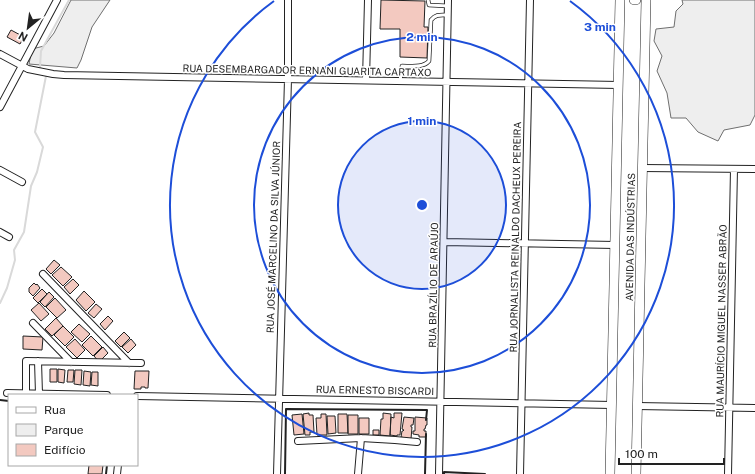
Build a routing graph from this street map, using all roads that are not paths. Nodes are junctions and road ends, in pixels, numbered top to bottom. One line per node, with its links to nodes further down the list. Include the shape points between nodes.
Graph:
1 (57, 0): 11 (street)
2 (288, 0): 12 (street, RUA JOSÉ MARCELINO DA SILVA JÚNIOR)
3 (368, 0): 13 (street)
4 (428, 0): 8 (lane, via 429,5)
5 (530, 0): 16 (street, RUA JORNALISTA REINALDO DACHEUX PEREIRA)
6 (620, 0): 17 (main road, AVENIDA DAS INDÚSTRIAS)
7 (646, 0): 19 (main road, AVENIDA DAS INDÚSTRIAS)
8 (448, 3): 9 (street, RUA BRAZÍLIO DE ARAÚJO)
9 (448, 15): 14 (lane, via 439,14 431,20 429,61 423,65 402,66); 15 (street, RUA BRAZÍLIO DE ARAÚJO)
10 (0, 54): 11 (street, RUA DESEMBARGADOR ERNANI GUARITA CARTAXO)
11 (22, 66): 12 (street, RUA DESEMBARGADOR ERNANI GUARITA CARTAXO, via 53,74); 18 (street)
12 (288, 79): 13 (street, RUA DESEMBARGADOR ERNANI GUARITA CARTAXO); 39 (street, RUA JOSÉ MARCELINO DA SILVA JÚNIOR)
13 (366, 80): 14 (street, RUA DESEMBARGADOR ERNANI GUARITA CARTAXO)
14 (400, 81): 15 (street, RUA DESEMBARGADOR ERNANI GUARITA CARTAXO)
15 (447, 82): 16 (street, RUA DESEMBARGADOR ERNANI GUARITA CARTAXO); 26 (street, RUA BRAZÍLIO DE ARAÚJO)
16 (528, 84): 17 (street, RUA DESEMBARGADOR ERNANI GUARITA CARTAXO); 27 (street, RUA JORNALISTA REINALDO DACHEUX PEREIRA)
17 (619, 85): 28 (main road, AVENIDA DAS INDÚSTRIAS)
18 (0, 107)
19 (642, 168): 20 (street); 43 (main road, AVENIDA DAS INDÚSTRIAS)
20 (734, 169): 21 (street); 44 (street, RUA MAURÍCIO MIGUEL NASSER ABRÃO)
21 (755, 169)
22 (0, 170): 23 (street)
23 (22, 182)
24 (0, 232): 25 (street)
25 (9, 237)
26 (444, 242): 27 (street); 40 (street, RUA BRAZÍLIO DE ARAÚJO)
27 (525, 243): 28 (street); 41 (street, RUA JORNALISTA REINALDO DACHEUX PEREIRA)
28 (615, 245): 42 (main road, AVENIDA DAS INDÚSTRIAS)
29 (43, 274): 33 (street)
30 (33, 322): 32 (street)
31 (38, 361): 32 (street); 36 (street, via 26,361); 37 (street)
32 (71, 362): 33 (street)
33 (129, 363): 34 (street)
34 (141, 363)
35 (7, 393): 36 (street)
36 (26, 393): 37 (street)
37 (39, 394)
38 (138, 396): 39 (street, RUA ERNESTO BISCARDI)
39 (279, 398): 40 (street, RUA ERNESTO BISCARDI); 49 (street, RUA JOSÉ MARCELINO DA SILVA JÚNIOR)
40 (440, 402): 41 (street, RUA ERNESTO BISCARDI); 51 (street, RUA BRAZÍLIO DE ARAÚJO)
41 (521, 403): 42 (street, RUA ERNESTO BISCARDI); 52 (street, RUA JORNALISTA REINALDO DACHEUX PEREIRA)
42 (612, 405): 53 (main road, AVENIDA DAS INDÚSTRIAS)
43 (637, 406): 44 (street); 54 (main road, AVENIDA DAS INDÚSTRIAS)
44 (729, 408): 45 (street); 55 (street, RUA MAURÍCIO MIGUEL NASSER ABRÃO)
45 (755, 408)
46 (360, 438): 47 (street); 48 (street); 50 (street)
47 (298, 441)
48 (417, 442)
49 (277, 474)
50 (358, 474)
51 (439, 474)
52 (520, 474)
53 (610, 474)
54 (636, 474)
55 (728, 474)

